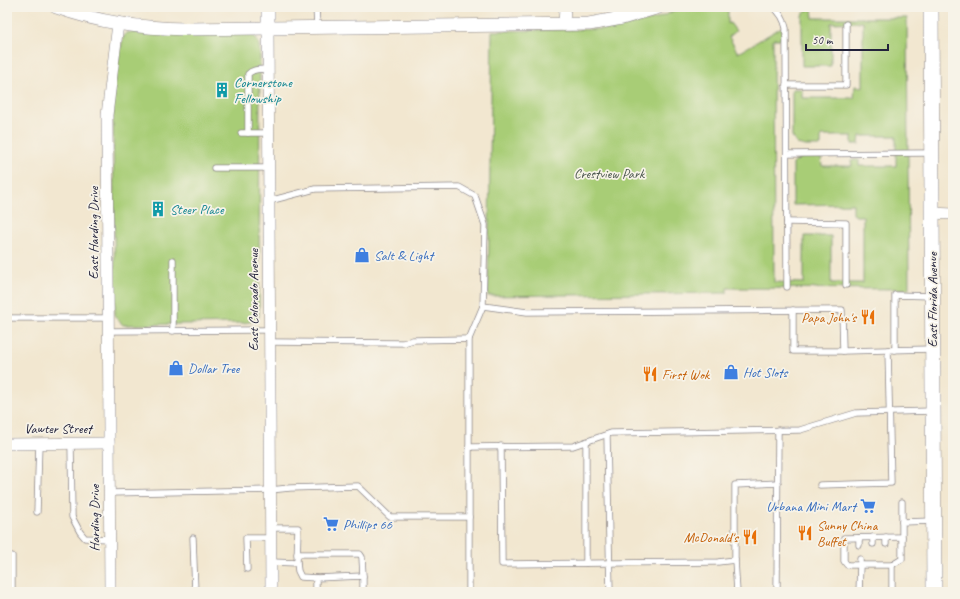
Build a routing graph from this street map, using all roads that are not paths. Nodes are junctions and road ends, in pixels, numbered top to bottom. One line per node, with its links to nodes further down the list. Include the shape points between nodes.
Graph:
1 (56, 7): 8 (street)
2 (268, 7): 11 (street, East Colorado Avenue)
3 (316, 7): 12 (lane)
4 (565, 7): 10 (street)
5 (773, 7): 14 (lane, via 785,20)
6 (931, 7): 18 (main road, East Florida Avenue)
7 (652, 8): 10 (street, via 622,18 590,24)
8 (118, 24): 11 (street, via 148,28); 33 (street, East Harding Drive, via 107,115)
9 (846, 24): 14 (lane, via 846,85)
10 (564, 25): 12 (street)
11 (268, 28): 12 (street); 13 (street, East Colorado Avenue)
12 (317, 28)
13 (268, 70): 15 (street, East Colorado Avenue); 17 (lane, via 253,70 248,74)
14 (786, 85): 19 (lane)
15 (268, 133): 17 (lane); 21 (street, East Colorado Avenue)
16 (241, 134): 17 (lane)
17 (248, 134)
18 (932, 153): 19 (lane); 23 (main road, East Florida Avenue)
19 (787, 154): 25 (lane)
20 (214, 168): 21 (lane)
21 (269, 168): 22 (street, East Colorado Avenue)
22 (269, 201): 30 (lane, via 316,189 459,187 475,196 485,225); 34 (street, East Colorado Avenue)
23 (931, 213): 24 (street); 29 (main road, East Florida Avenue)
24 (953, 214)
25 (787, 222): 27 (lane, via 846,223); 28 (lane)
26 (173, 260): 36 (lane)
27 (846, 285)
28 (787, 287)
29 (932, 296): 39 (lane, via 895,295); 40 (main road, East Florida Avenue)
30 (483, 306): 31 (lane, via 527,312); 37 (lane)
31 (793, 310): 41 (lane, via 842,310); 41 (lane, via 793,351)
32 (7, 318): 33 (lane)
33 (108, 318): 35 (street, East Harding Drive)
34 (269, 330): 36 (lane); 38 (street, East Colorado Avenue)
35 (108, 331): 36 (lane); 49 (street, East Harding Drive)
36 (173, 331)
37 (469, 339): 38 (lane, via 413,340 403,343); 51 (lane)
38 (269, 342): 55 (street, East Colorado Avenue)
39 (891, 350): 40 (lane); 41 (lane); 43 (lane)
40 (932, 350): 42 (main road, East Florida Avenue)
41 (843, 351)
42 (932, 411): 43 (lane); 60 (main road, East Florida Avenue)
43 (889, 412): 44 (lane, via 856,413 800,430); 54 (lane, via 891,483)
44 (778, 430): 45 (lane); 53 (lane)
45 (608, 435): 46 (lane); 77 (lane)
46 (586, 442): 52 (lane, via 573,446); 80 (lane)
47 (39, 443): 48 (street, Vawter Street); 50 (street, Vawter Street); 58 (lane)
48 (71, 443): 49 (street, Vawter Street); 68 (lane, via 72,517 85,538)
49 (109, 443): 56 (street, Harding Drive)
50 (7, 444)
51 (469, 446): 52 (lane); 59 (lane)
52 (500, 446): 80 (lane, via 502,564)
53 (778, 483): 75 (lane, via 736,485); 95 (lane)
54 (820, 485)
55 (270, 490): 56 (lane); 59 (lane, via 358,486 390,517); 62 (street, East Colorado Avenue)
56 (109, 493): 68 (street, Harding Drive)
57 (902, 502): 61 (lane)
58 (37, 512)
59 (469, 517): 92 (lane)
60 (933, 521): 61 (lane); 98 (main road, East Florida Avenue)
61 (902, 522): 64 (lane)
62 (271, 533): 72 (lane, via 298,528); 76 (street, East Colorado Avenue); 83 (lane, via 246,538)
63 (886, 537): 64 (lane); 67 (lane); 70 (lane)
64 (902, 537): 81 (lane, via 902,559)
65 (193, 538): 88 (lane)
66 (860, 538): 67 (lane); 71 (lane); 78 (lane, via 844,538 844,561 847,565)
67 (873, 538): 69 (lane)
68 (109, 539): 87 (street, Harding Drive)
69 (873, 544)
70 (886, 544)
71 (860, 545)
72 (298, 554): 79 (lane); 84 (lane, via 360,554)
73 (7, 556): 86 (lane, via 12,556)
74 (873, 559): 82 (lane)
75 (736, 560): 77 (lane); 94 (lane)
76 (271, 562): 79 (lane); 89 (street, East Colorado Avenue)
77 (610, 562): 80 (lane); 93 (lane)
78 (860, 562): 82 (lane); 96 (lane)
79 (297, 563): 85 (lane, via 302,576)
80 (586, 563)
81 (888, 563): 82 (lane); 97 (lane)
82 (873, 566)
83 (247, 569)
84 (363, 576): 85 (lane); 91 (lane)
85 (316, 578): 90 (lane)
86 (12, 592)
87 (110, 592)
88 (195, 592)
89 (271, 592)
90 (316, 592)
91 (364, 592)
92 (469, 592)
93 (610, 592)
94 (737, 592)
95 (777, 592)
96 (859, 592)
97 (892, 592)
98 (934, 592)

